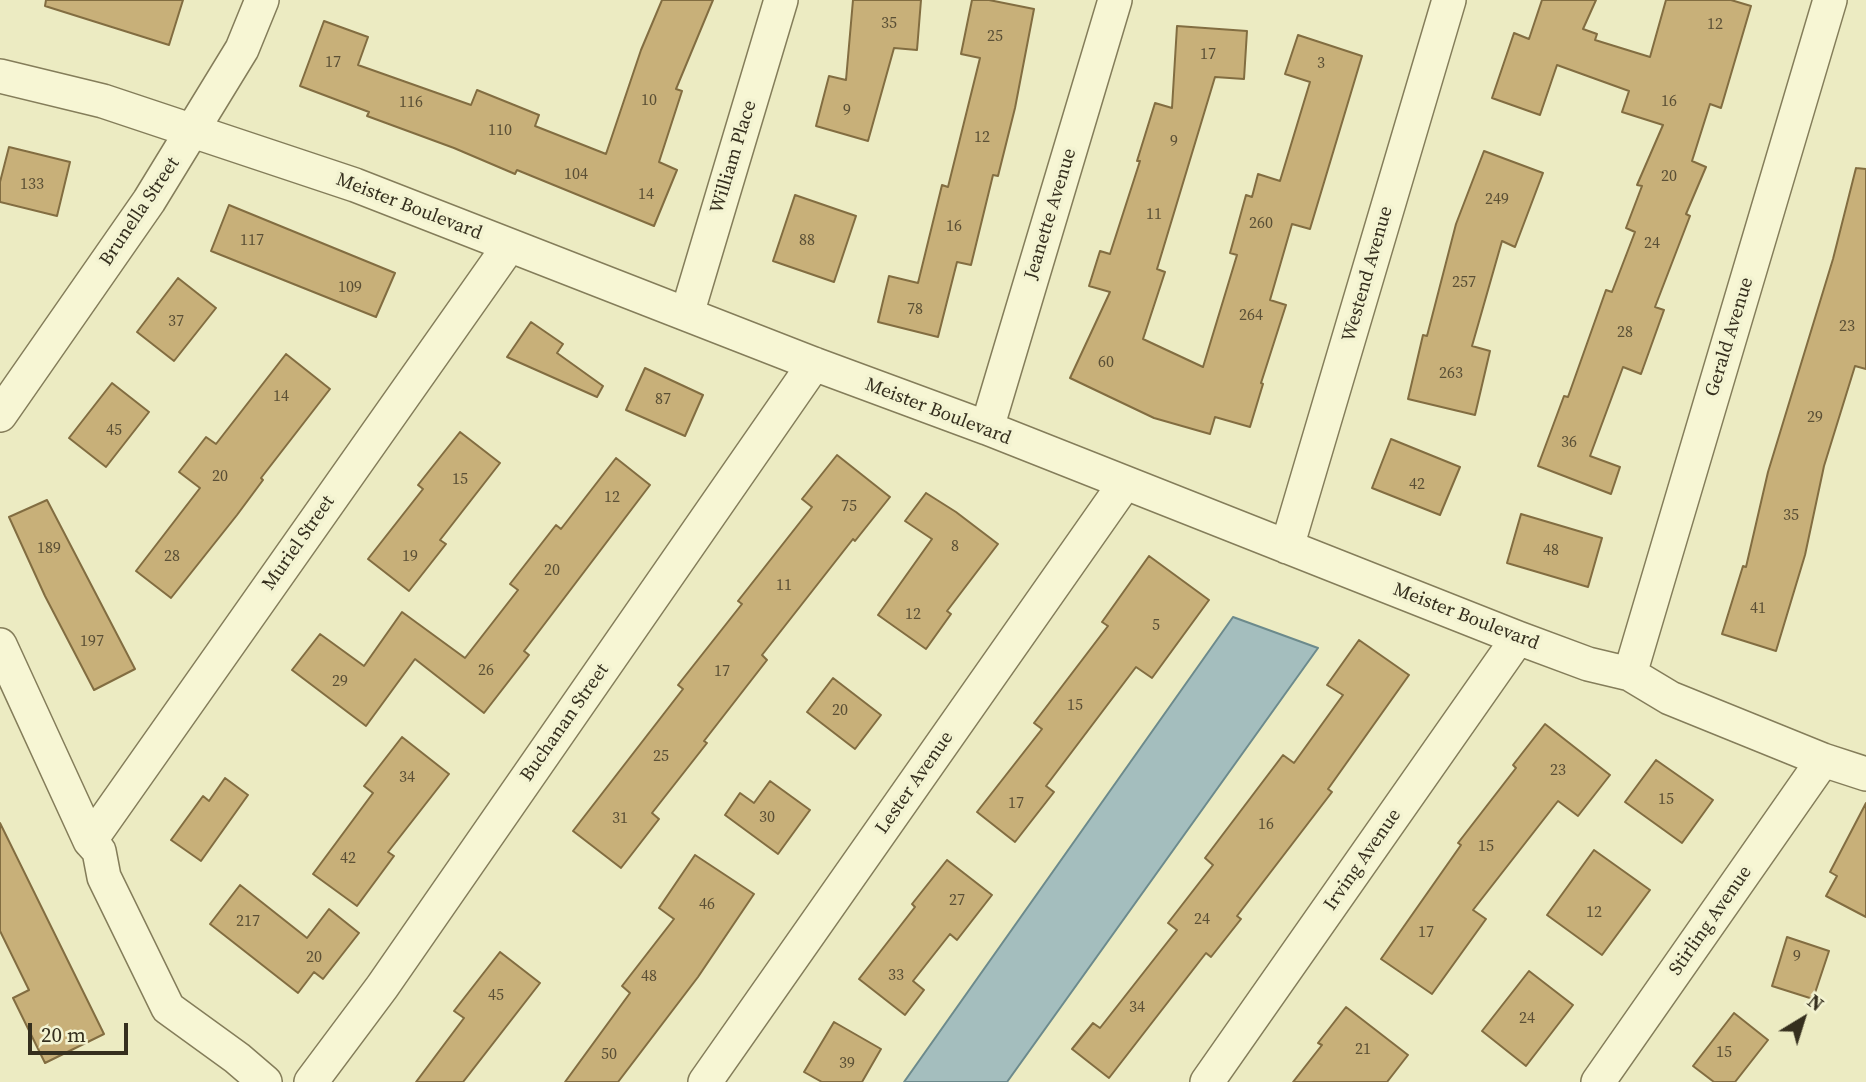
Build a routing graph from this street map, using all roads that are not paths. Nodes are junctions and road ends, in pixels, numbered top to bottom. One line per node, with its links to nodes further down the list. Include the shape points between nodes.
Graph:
1 (262, 0): 7 (street, Brunella Street, via 242,49)
2 (781, 0): 9 (street, William Place)
3 (1115, 0): 12 (street, Jeanette Avenue)
4 (1449, 0): 14 (street, Westend Avenue)
5 (1830, 0): 17 (street, Gerald Avenue)
6 (0, 76): 7 (street, Meister Boulevard, via 103,101)
7 (194, 130): 8 (street, Meister Boulevard, via 355,185); 11 (street, Brunella Street)
8 (509, 246): 9 (street, Meister Boulevard); 20 (street, Muriel Street)
9 (687, 314): 10 (street, Meister Boulevard)
10 (814, 364): 12 (street, Meister Boulevard); 21 (street, Buchanan Street)
11 (0, 415)
12 (987, 428): 13 (street, Meister Boulevard)
13 (1125, 483): 14 (street, Meister Boulevard); 23 (street, Lester Avenue)
14 (1287, 547): 15 (street, Meister Boulevard)
15 (1518, 638): 17 (street, Meister Boulevard); 24 (street, Irving Avenue)
16 (0, 645): 20 (street)
17 (1630, 674): 18 (street, Meister Boulevard, via 1670,698)
18 (1824, 760): 19 (street, Meister Boulevard); 25 (street, Stirling Avenue)
19 (1866, 774)
20 (90, 841): 22 (street, via 99,851 104,877 168,1008)
21 (312, 1081)
22 (265, 1082)
23 (705, 1082)
24 (1207, 1082)
25 (1598, 1082)

